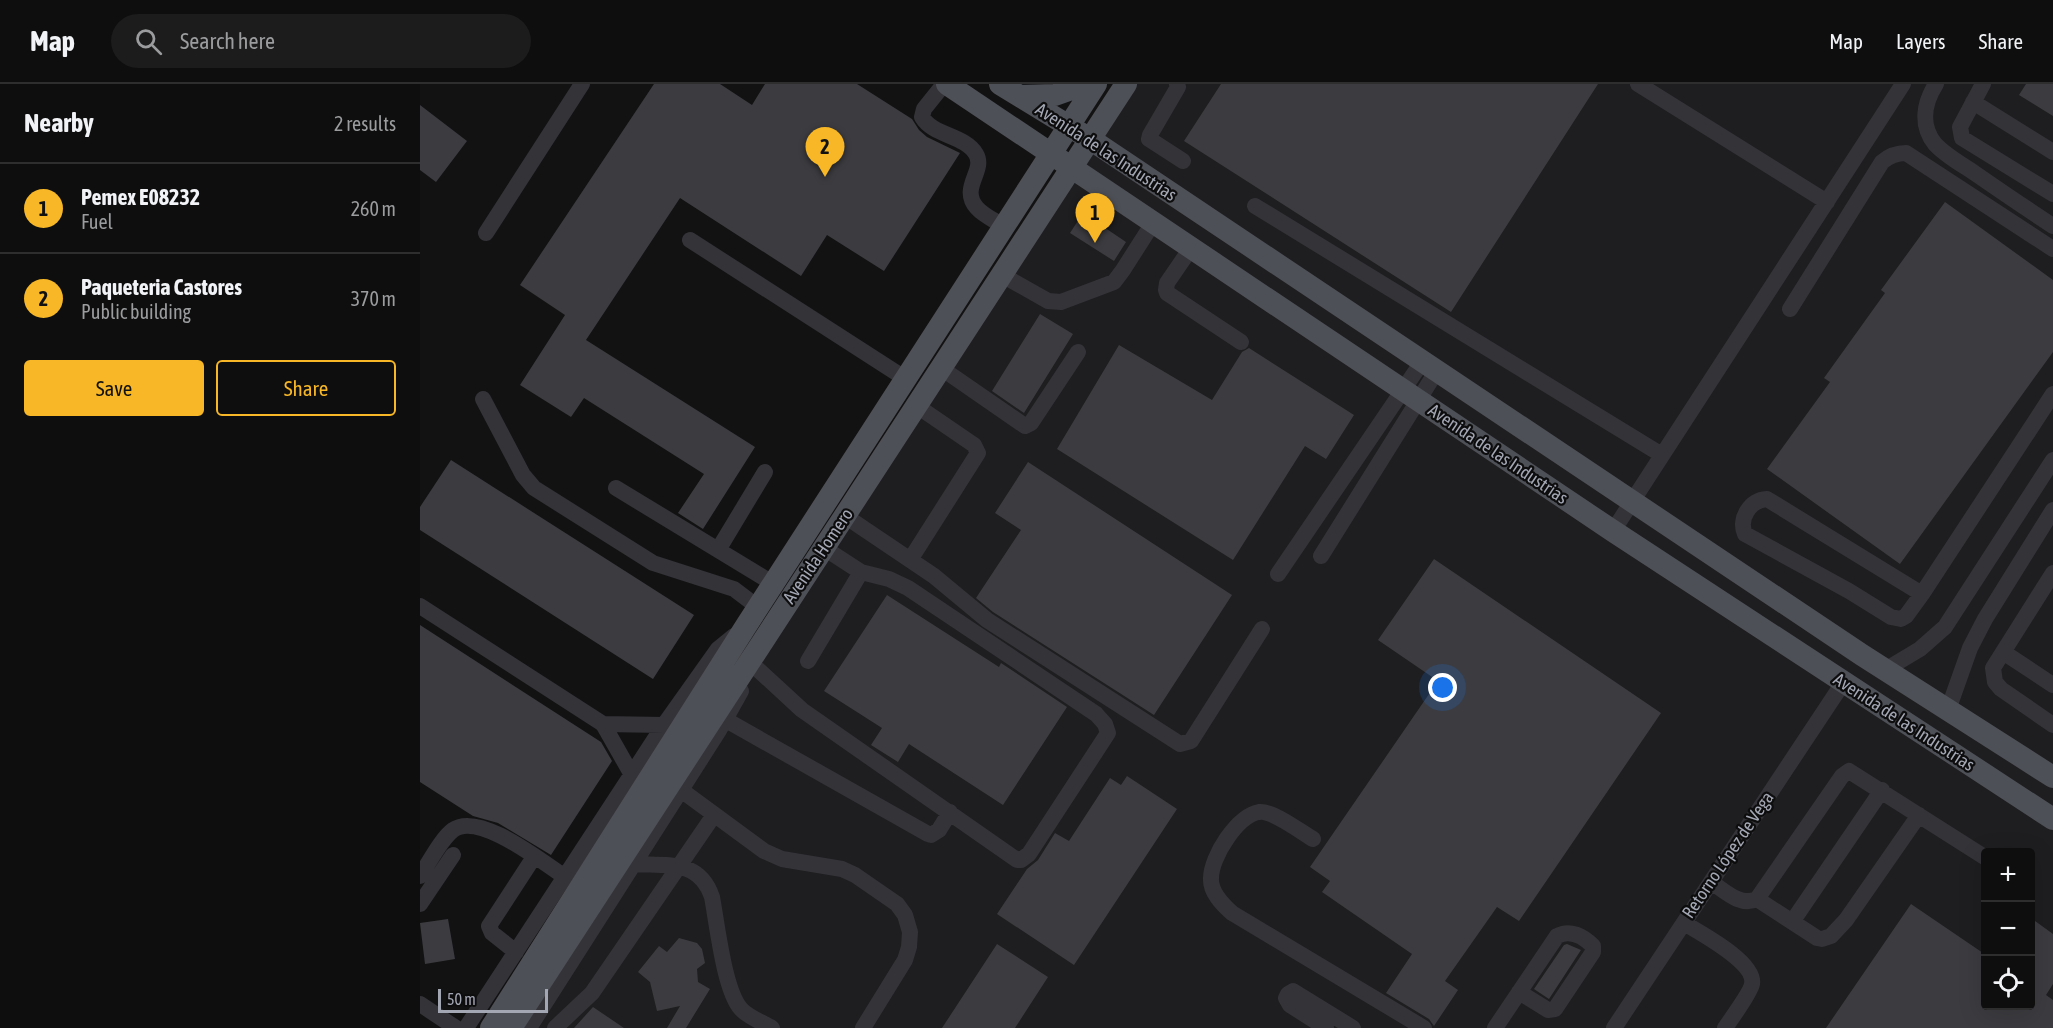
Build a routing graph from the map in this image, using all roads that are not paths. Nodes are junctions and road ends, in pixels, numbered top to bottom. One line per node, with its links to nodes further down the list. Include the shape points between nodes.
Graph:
1 (582, 84): 26 (street)
2 (945, 84): 17 (main road, Avenida de las Industrias); 25 (street, via 924,108 922,117 968,145 976,155 978,163 970,194 977,208)
3 (1000, 84): 12 (main road, Avenida de las Industrias)
4 (1086, 84): 12 (main road, via 1055,95)
5 (1096, 84): 14 (main road, Avenida Homero)
6 (1126, 84): 15 (main road, Avenida Homero)
7 (1177, 84): 18 (street, via 1149,139)
8 (1638, 84): 21 (street)
9 (1903, 84): 21 (street)
10 (1936, 84): 24 (street, via 1927,98 1925,112 1935,144)
11 (1983, 84): 13 (street)
12 (1020, 96): 14 (main road, Avenida de las Industrias)
13 (1973, 102): 16 (street); 20 (street, via 1960,127 1962,138)
14 (1070, 126): 15 (main road, Avenida de las Industrias); 17 (main road, Avenida Homero)
15 (1090, 139): 19 (main road, Avenida Homero); 34 (main road, Avenida de las Industrias)
16 (2053, 152)
17 (1051, 155): 19 (main road, Avenida de las Industrias); 25 (main road, Avenida Homero)
18 (1183, 161)
19 (1072, 168): 23 (main road, Avenida de las Industrias); 30 (main road, Avenida Homero)
20 (2053, 194)
21 (1827, 202): 43 (street)
22 (1255, 206): 43 (street)
23 (1153, 223): 28 (main road, Avenida de las Industrias); 30 (street, via 1114,282 1060,302 1048,301)
24 (2053, 226)
25 (1005, 227): 36 (main road, Avenida Homero)
26 (486, 233)
27 (690, 240): 36 (street)
28 (1191, 248): 32 (street, via 1167,283 1167,293); 38 (main road, Avenida de las Industrias)
29 (2053, 249): 31 (street, via 1906,153 1899,153 1882,162)
30 (1002, 275): 35 (main road, Avenida Homero)
31 (1790, 309)
32 (1241, 342)
33 (1078, 352): 35 (street, via 1025,426)
34 (1429, 367): 38 (street); 47 (main road, Avenida de las Industrias)
35 (941, 368): 40 (main road, Avenida Homero)
36 (906, 379): 60 (main road, Avenida Homero)
37 (2053, 393): 61 (street)
38 (1410, 395): 41 (street); 42 (street); 52 (main road, Avenida de las Industrias)
39 (483, 399): 65 (street, via 523,475 534,488 653,563 734,589)
40 (916, 406): 50 (main road, Avenida Homero); 56 (street, via 974,445 978,453)
41 (1378, 426): 42 (street); 48 (street)
42 (1394, 438): 51 (street)
43 (1662, 455): 47 (street)
44 (2052, 464): 62 (street)
45 (765, 472): 54 (street)
46 (616, 488): 54 (street)
47 (1632, 502): 52 (street); 68 (main road, Avenida de las Industrias)
48 (1324, 504): 51 (street); 59 (street)
49 (2053, 510): 64 (street)
50 (845, 516): 53 (main road, Avenida Homero); 56 (street)
51 (1344, 517): 55 (street)
52 (1614, 531): 72 (main road, Avenida de las Industrias)
53 (824, 548): 57 (street); 65 (main road, Avenida Homero)
54 (718, 550): 60 (street)
55 (1321, 556)
56 (910, 560): 66 (street, via 987,620 1180,744 1191,741)
57 (861, 572): 69 (street); 83 (street, via 908,588 1096,714 1108,730 1025,858 1017,860)
58 (2053, 573): 67 (street)
59 (1278, 574)
60 (774, 584): 65 (main road, Avenida Homero)
61 (1922, 594): 61 (street, via 1906,616 1891,617 1745,534 1743,520 1754,504 1767,499)
62 (1960, 604): 64 (street); 71 (street, via 1935,638)
63 (420, 606): 76 (street)
64 (1985, 619): 74 (street, via 1966,656)
65 (755, 626): 70 (street); 77 (street, via 718,649); 98 (main road, Avenida Homero)
66 (1262, 629)
67 (2003, 652): 73 (street); 78 (street, via 1993,668 1995,682)
68 (1862, 655): 71 (main road, Avenida de las Industrias); 72 (main road)
69 (808, 661)
70 (752, 664): 75 (street); 83 (street, via 802,710)
71 (1885, 669): 74 (main road, Avenida de las Industrias)
72 (1843, 683): 86 (main road, Avenida de las Industrias); 95 (street, Retorno López de Vega)
73 (2053, 685)
74 (1948, 710): 80 (main road, Avenida de las Industrias)
75 (726, 720): 81 (street); 83 (street, via 928,834 939,830)
76 (603, 724): 77 (street); 79 (street)
77 (664, 725): 79 (street)
78 (2053, 725)
79 (632, 775): 94 (street)
80 (2053, 777)
81 (681, 790): 84 (street); 91 (street)
82 (1882, 790): 85 (street); 96 (street, via 1852,771 1845,772); 100 (street)
83 (950, 812)
84 (714, 815): 92 (street); 111 (street, via 772,855 842,869 902,909 910,932 905,960)
85 (1919, 815): 89 (street); 100 (street, via 1831,936 1817,938)
86 (2053, 819)
87 (1313, 839): 114 (street, via 1270,813 1258,812 1229,834 1218,853 1210,878 1213,890 1232,913)
88 (453, 855): 97 (street)
89 (1981, 855)
90 (534, 857): 93 (street, via 498,834 466,825 450,833); 94 (street); 101 (street, via 489,926)
91 (633, 864): 92 (street); 108 (street)
92 (679, 867): 109 (street, via 592,993); 110 (street, via 696,872 708,884 735,1000 741,1010)
93 (420, 876)
94 (565, 877): 101 (street)
95 (1711, 882): 96 (street, via 1741,901); 99 (street, Retorno López de Vega)
96 (1757, 899): 100 (street)
97 (420, 904)
98 (578, 909): 106 (main road, Avenida Homero); 107 (main road, Avenida Homero)
99 (1684, 922): 116 (street, Retorno López de Vega); 117 (street, via 1742,961 1752,976 1753,985)
100 (1792, 922)
101 (516, 952): 105 (street)
102 (1519, 992): 102 (street, via 1548,1010 1555,1009 1593,952 1593,946 1574,933 1557,936); 115 (street)
103 (420, 1004): 104 (street)
104 (456, 1028)
105 (466, 1028)
106 (491, 1028)
107 (511, 1028)
108 (529, 1028)
109 (555, 1028)
110 (772, 1028)
111 (863, 1028)
112 (1326, 1028): 113 (street, via 1290,1005 1288,994 1293,991)
113 (1353, 1028)
114 (1424, 1028)
115 (1495, 1028)
116 (1614, 1028)
117 (1725, 1028)

